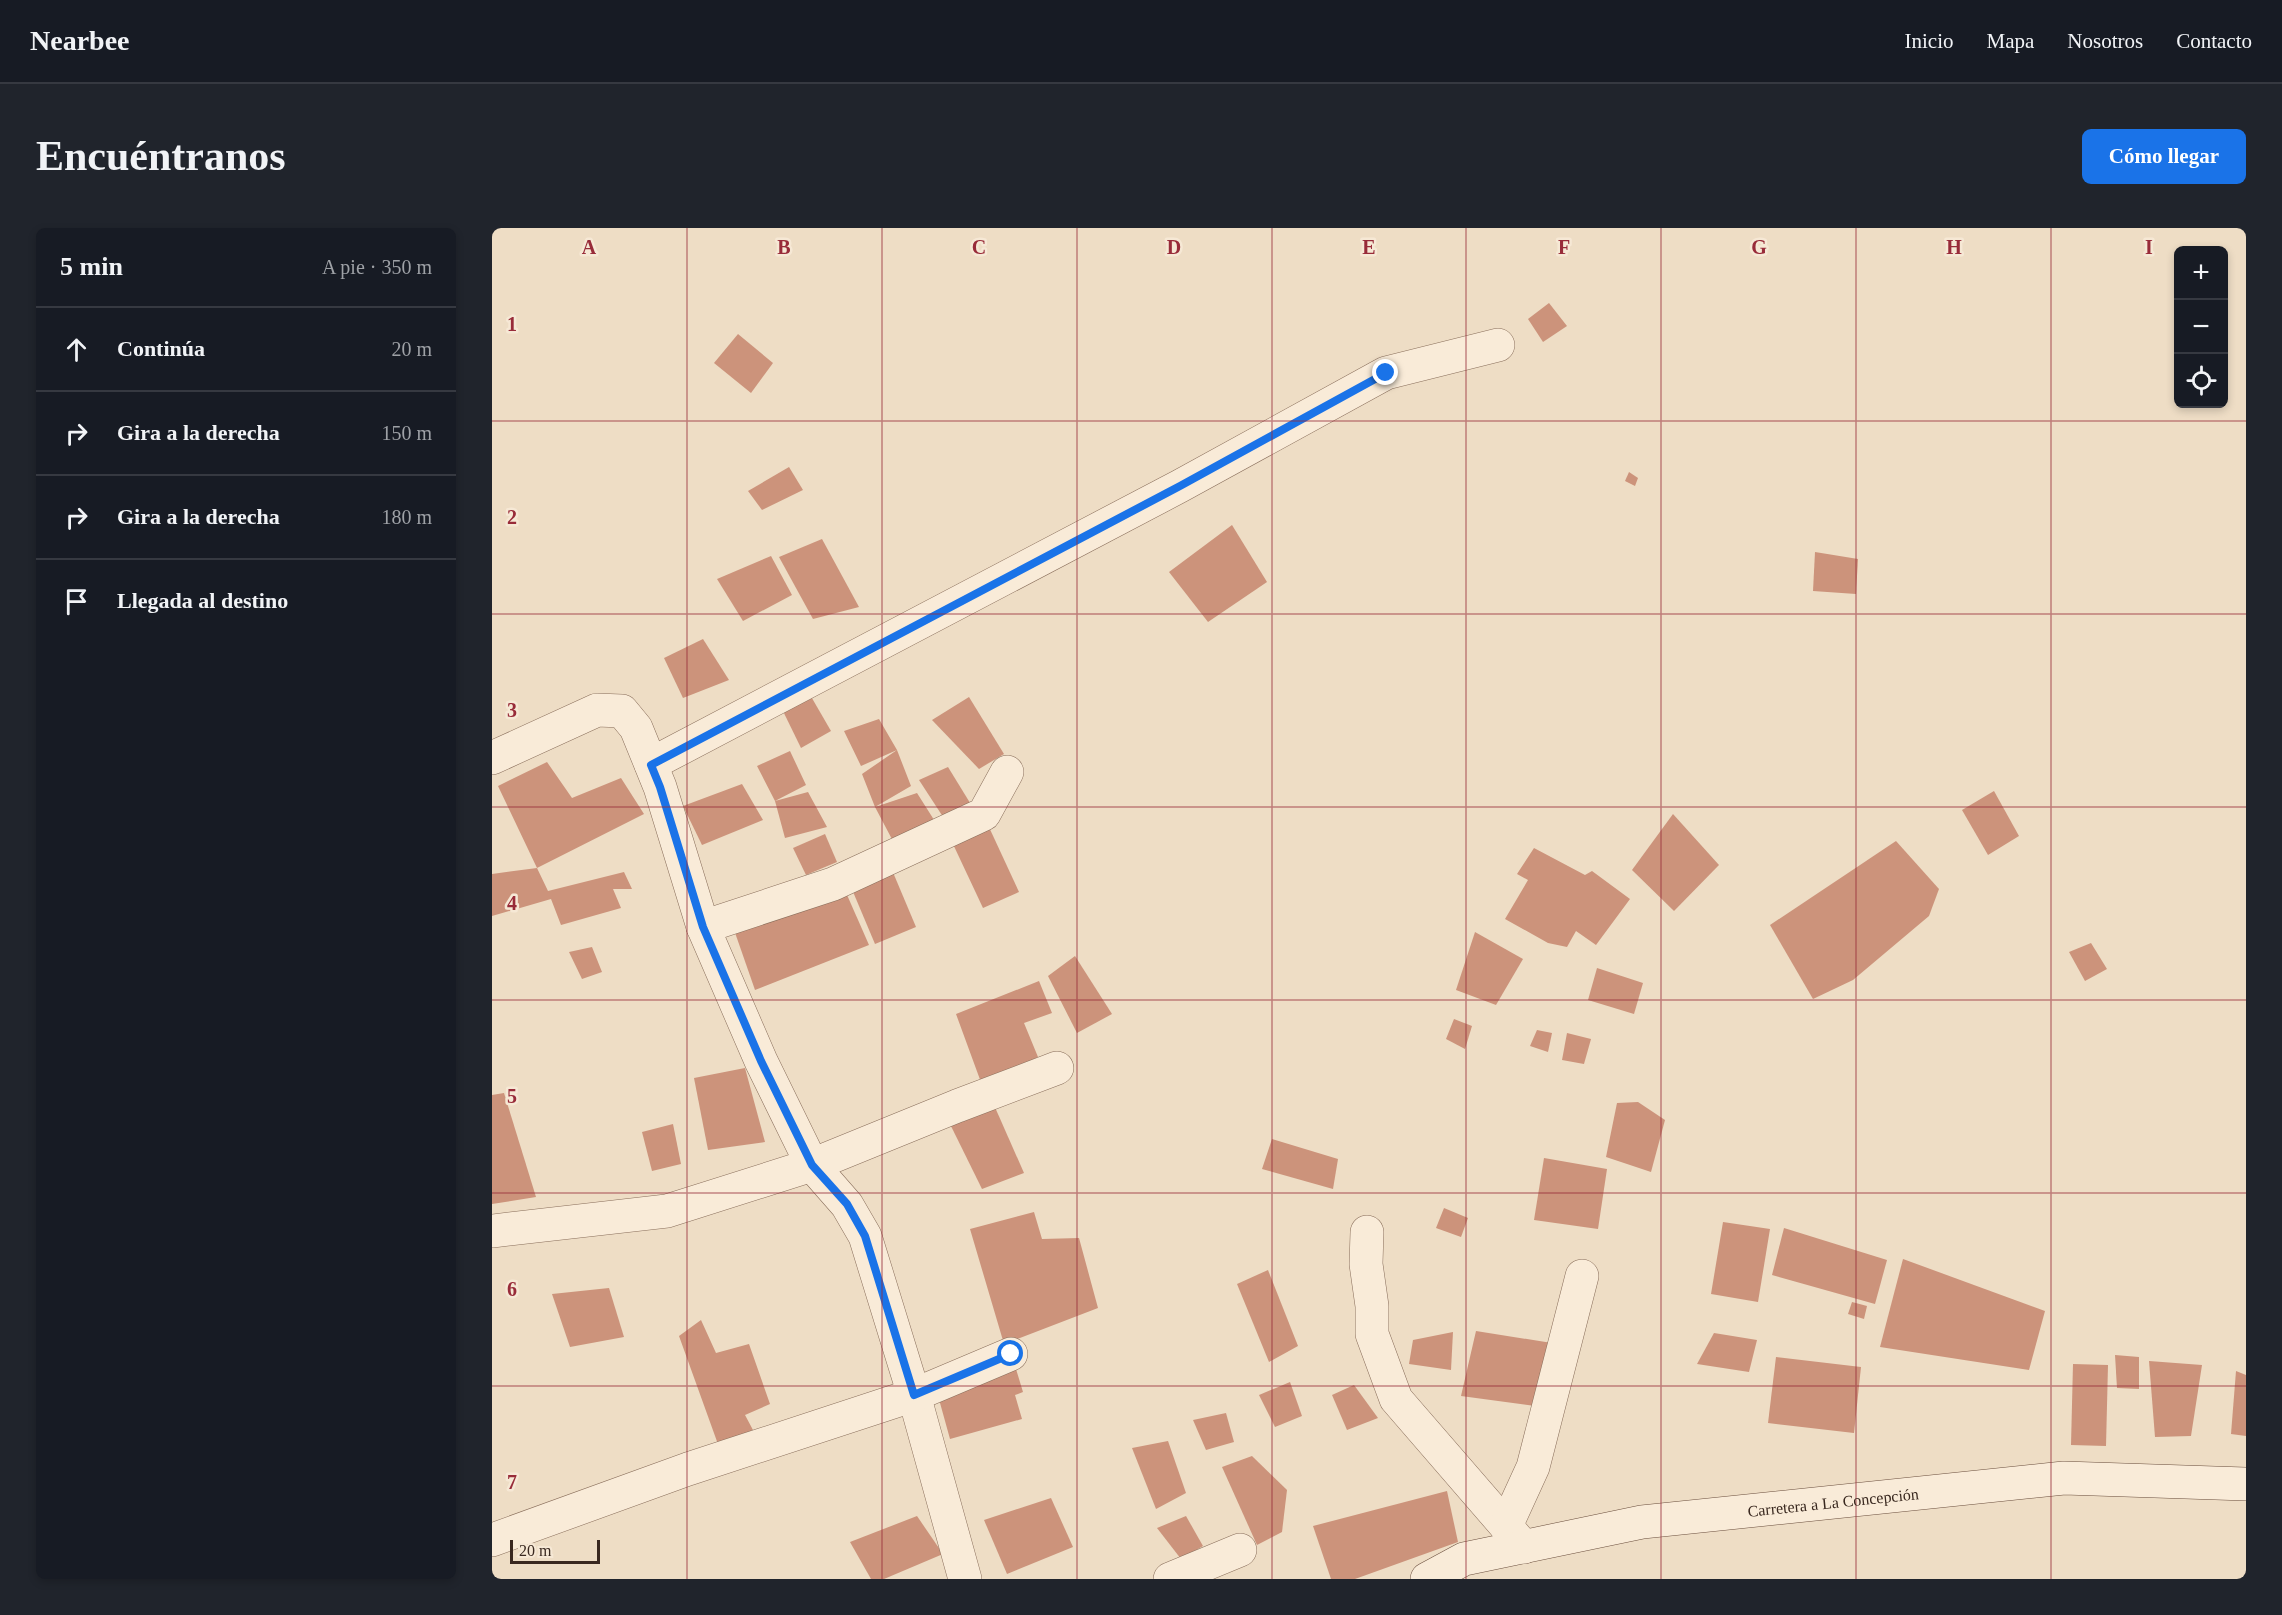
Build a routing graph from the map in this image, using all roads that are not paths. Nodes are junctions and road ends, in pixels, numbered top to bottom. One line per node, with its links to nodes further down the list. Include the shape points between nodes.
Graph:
1 (1498, 345): 3 (street, via 1386,373)
2 (492, 758): 3 (street, via 597,710 622,711 636,728)
3 (651, 765): 5 (street)
4 (1007, 772): 5 (street, via 984,814 833,884)
5 (703, 927): 7 (street, via 761,1061)
6 (1058, 1068): 7 (street)
7 (812, 1165): 8 (street, via 667,1212); 12 (street, via 847,1204 865,1236)
8 (492, 1231)
9 (1367, 1232): 14 (street, via 1372,1334 1396,1399)
10 (1582, 1276): 14 (street)
11 (1011, 1354): 12 (street)
12 (914, 1395): 15 (street, via 688,1469); 17 (street)
13 (2246, 1484): 14 (street, Carretera a La Concepción, via 2064,1479)
14 (1515, 1536): 19 (street, Carretera a La Concepción)
15 (492, 1540)
16 (1240, 1550): 18 (street)
17 (965, 1579)
18 (1170, 1579)
19 (1427, 1579)

